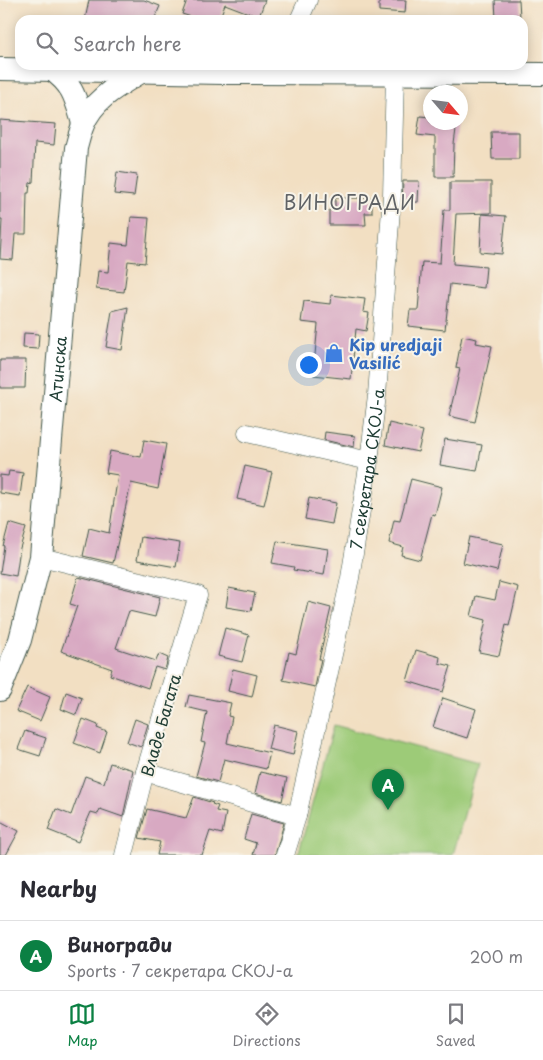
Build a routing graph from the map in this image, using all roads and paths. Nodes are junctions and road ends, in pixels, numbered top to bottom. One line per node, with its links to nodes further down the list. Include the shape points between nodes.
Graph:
1 (308, 0): 2 (street)
2 (301, 15)
3 (0, 69): 4 (street)
4 (15, 69)
5 (52, 70): 12 (street, via 65,80 75,96)
6 (81, 70): 9 (street)
7 (232, 70): 9 (street)
8 (298, 70): 11 (street)
9 (141, 72): 12 (street, Атинска, via 108,92)
10 (543, 74): 11 (street)
11 (395, 75): 14 (street, 7 секретара СКОЈ-а, via 392,196)
12 (83, 123): 15 (street, Атинска, via 76,148)
13 (247, 433): 14 (street)
14 (369, 461): 18 (street, 7 секретара СКОЈ-а, via 350,578)
15 (41, 557): 16 (street, Атинска, via 20,640); 17 (street, Владе Багата, via 198,595)
16 (0, 690)
17 (145, 772): 18 (street); 19 (street, Владе Багата)
18 (297, 816): 20 (street, 7 секретара СКОЈ-а)
19 (124, 855)
20 (285, 855)

